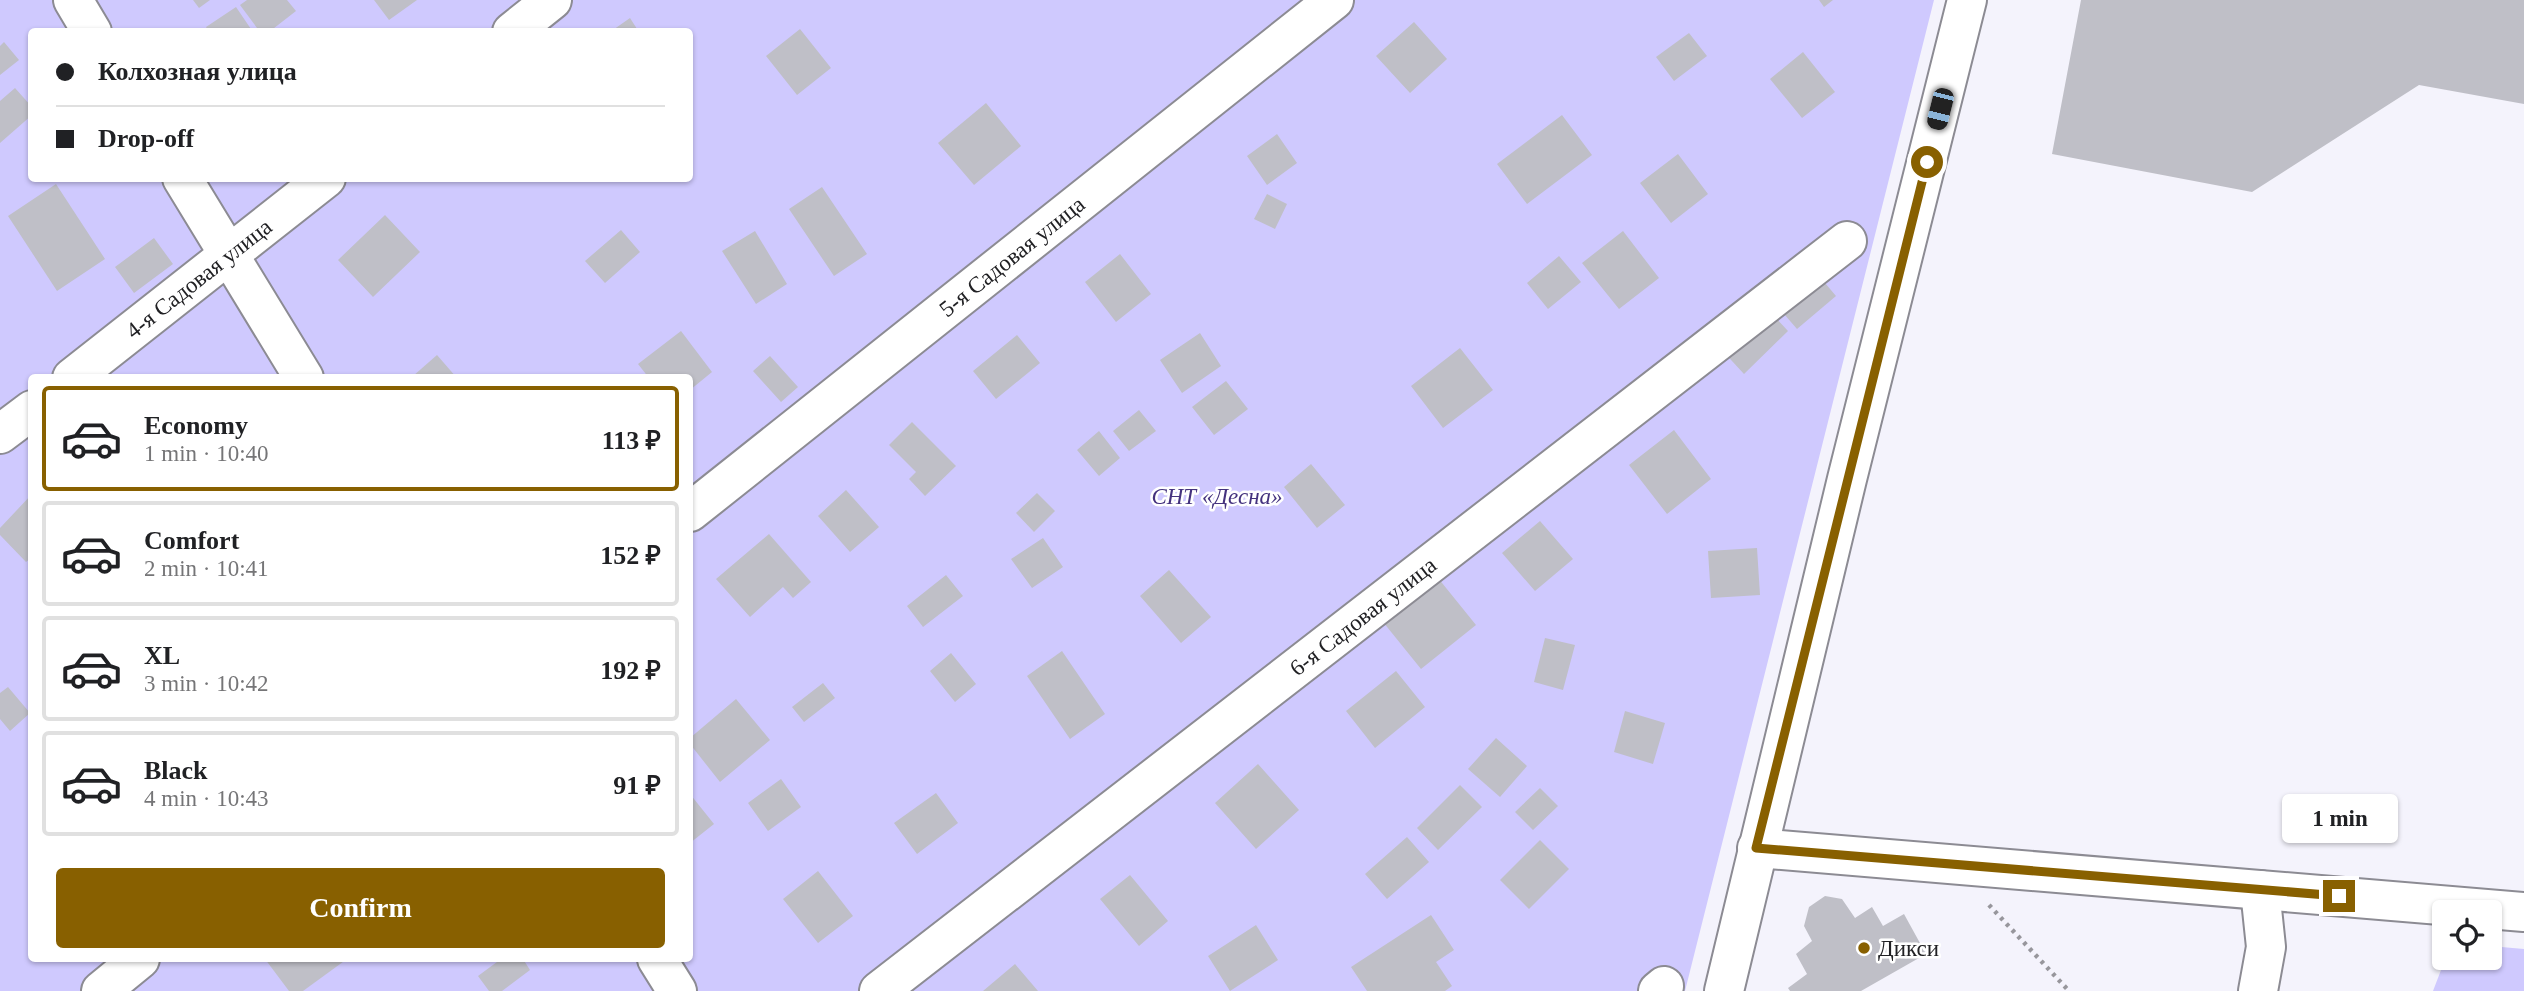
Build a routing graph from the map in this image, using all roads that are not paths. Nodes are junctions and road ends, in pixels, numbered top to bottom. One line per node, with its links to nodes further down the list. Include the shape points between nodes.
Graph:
1 (73, 0): 5 (street)
2 (552, 0): 6 (street)
3 (1334, 0): 15 (street, 5-я Садовая улица)
4 (1968, 0): 16 (street)
5 (90, 28)
6 (517, 28)
7 (184, 182): 10 (street)
8 (321, 182): 10 (street, 4-я Садовая улица)
9 (1847, 241): 23 (street, 6-я Садовая улица)
10 (228, 255): 11 (street, 4-я Садовая улица); 12 (street)
11 (77, 374)
12 (302, 374)
13 (28, 413): 14 (street)
14 (0, 435)
15 (693, 510)
16 (1756, 848): 17 (street); 24 (street)
17 (2260, 890): 18 (street); 25 (street, via 2266,947)
18 (2524, 912)
19 (136, 962): 21 (street)
20 (659, 962): 22 (street)
21 (101, 991)
22 (677, 991)
23 (878, 991)
24 (1724, 991)
25 (2258, 991)

